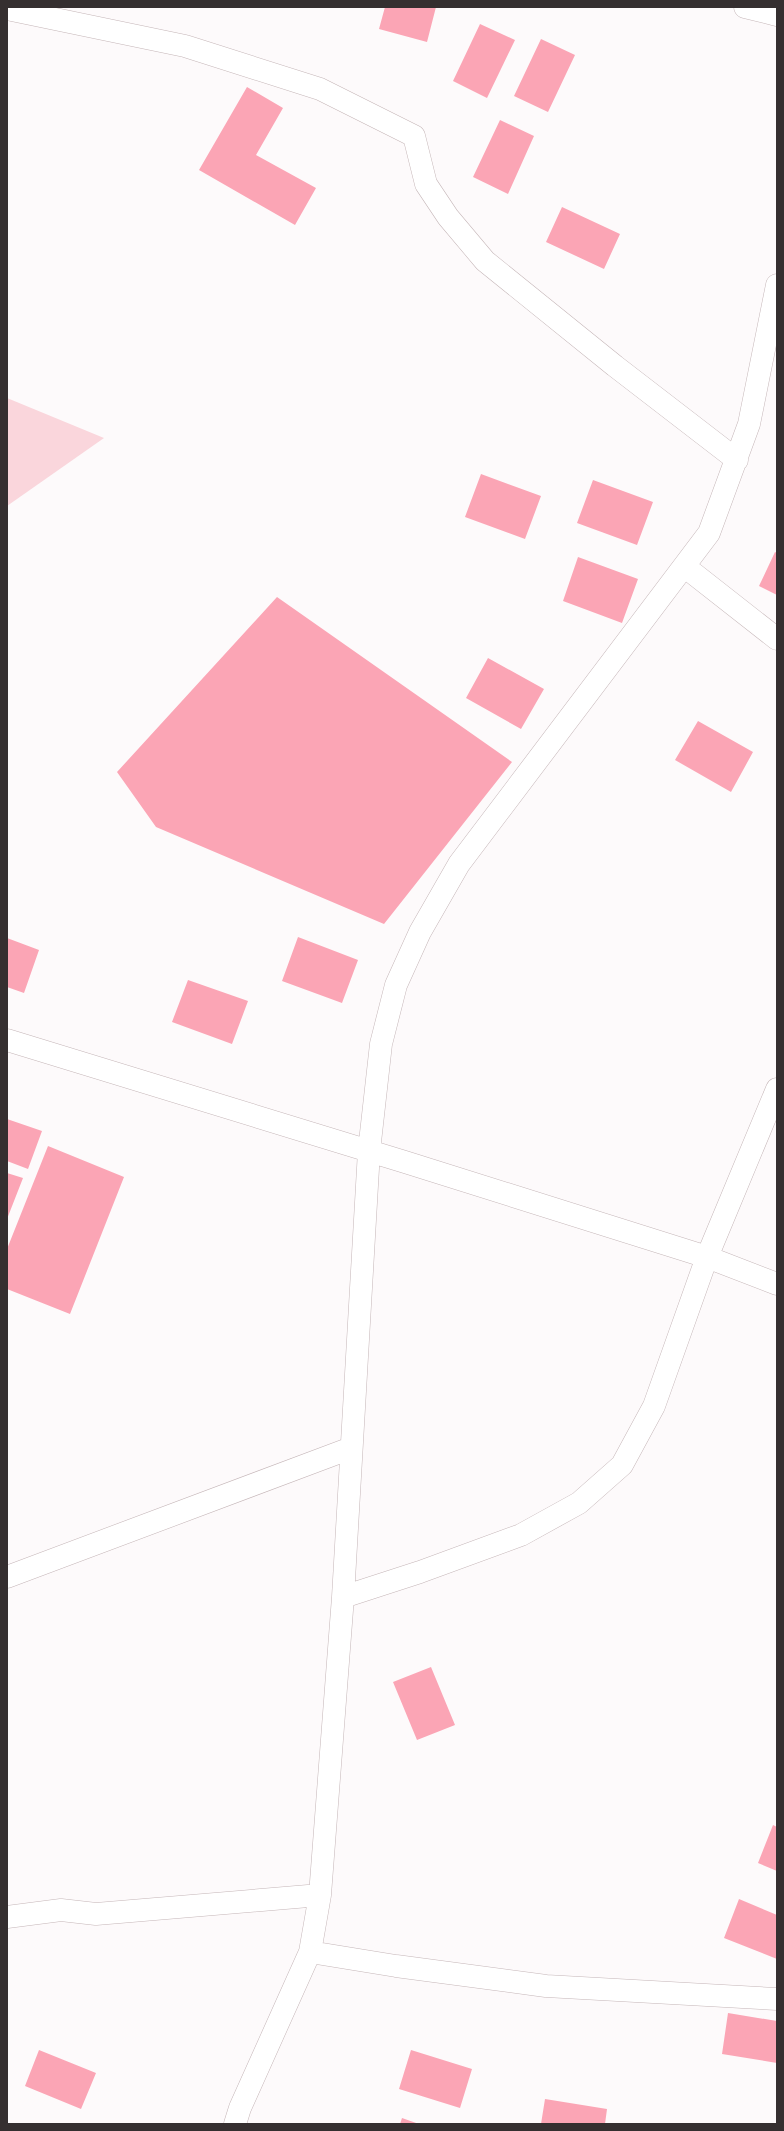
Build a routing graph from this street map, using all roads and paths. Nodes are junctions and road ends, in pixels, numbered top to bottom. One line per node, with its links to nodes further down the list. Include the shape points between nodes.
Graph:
1 (745, 7): 3 (street)
2 (7, 9): 5 (street, via 185,46 320,89 414,136 426,184 448,217 485,262)
3 (777, 15)
4 (777, 285): 5 (street, via 749,424)
5 (737, 460): 6 (street, via 709,533)
6 (684, 566): 7 (street); 10 (street, via 459,864 420,932 396,985 381,1044)
7 (777, 639)
8 (7, 1040): 10 (street)
9 (777, 1089): 11 (street)
10 (369, 1151): 11 (street); 13 (street)
11 (708, 1257): 12 (street); 15 (street, via 654,1406 622,1465 579,1503 521,1535)
12 (777, 1284)
13 (351, 1448): 14 (street); 15 (street)
14 (7, 1577)
15 (343, 1598): 16 (street)
16 (320, 1895): 17 (street, via 96,1914 61,1910); 18 (street)
17 (7, 1917)
18 (310, 1952): 19 (street, via 546,1986); 20 (street, via 240,2108)
19 (777, 1999)
20 (236, 2124)

